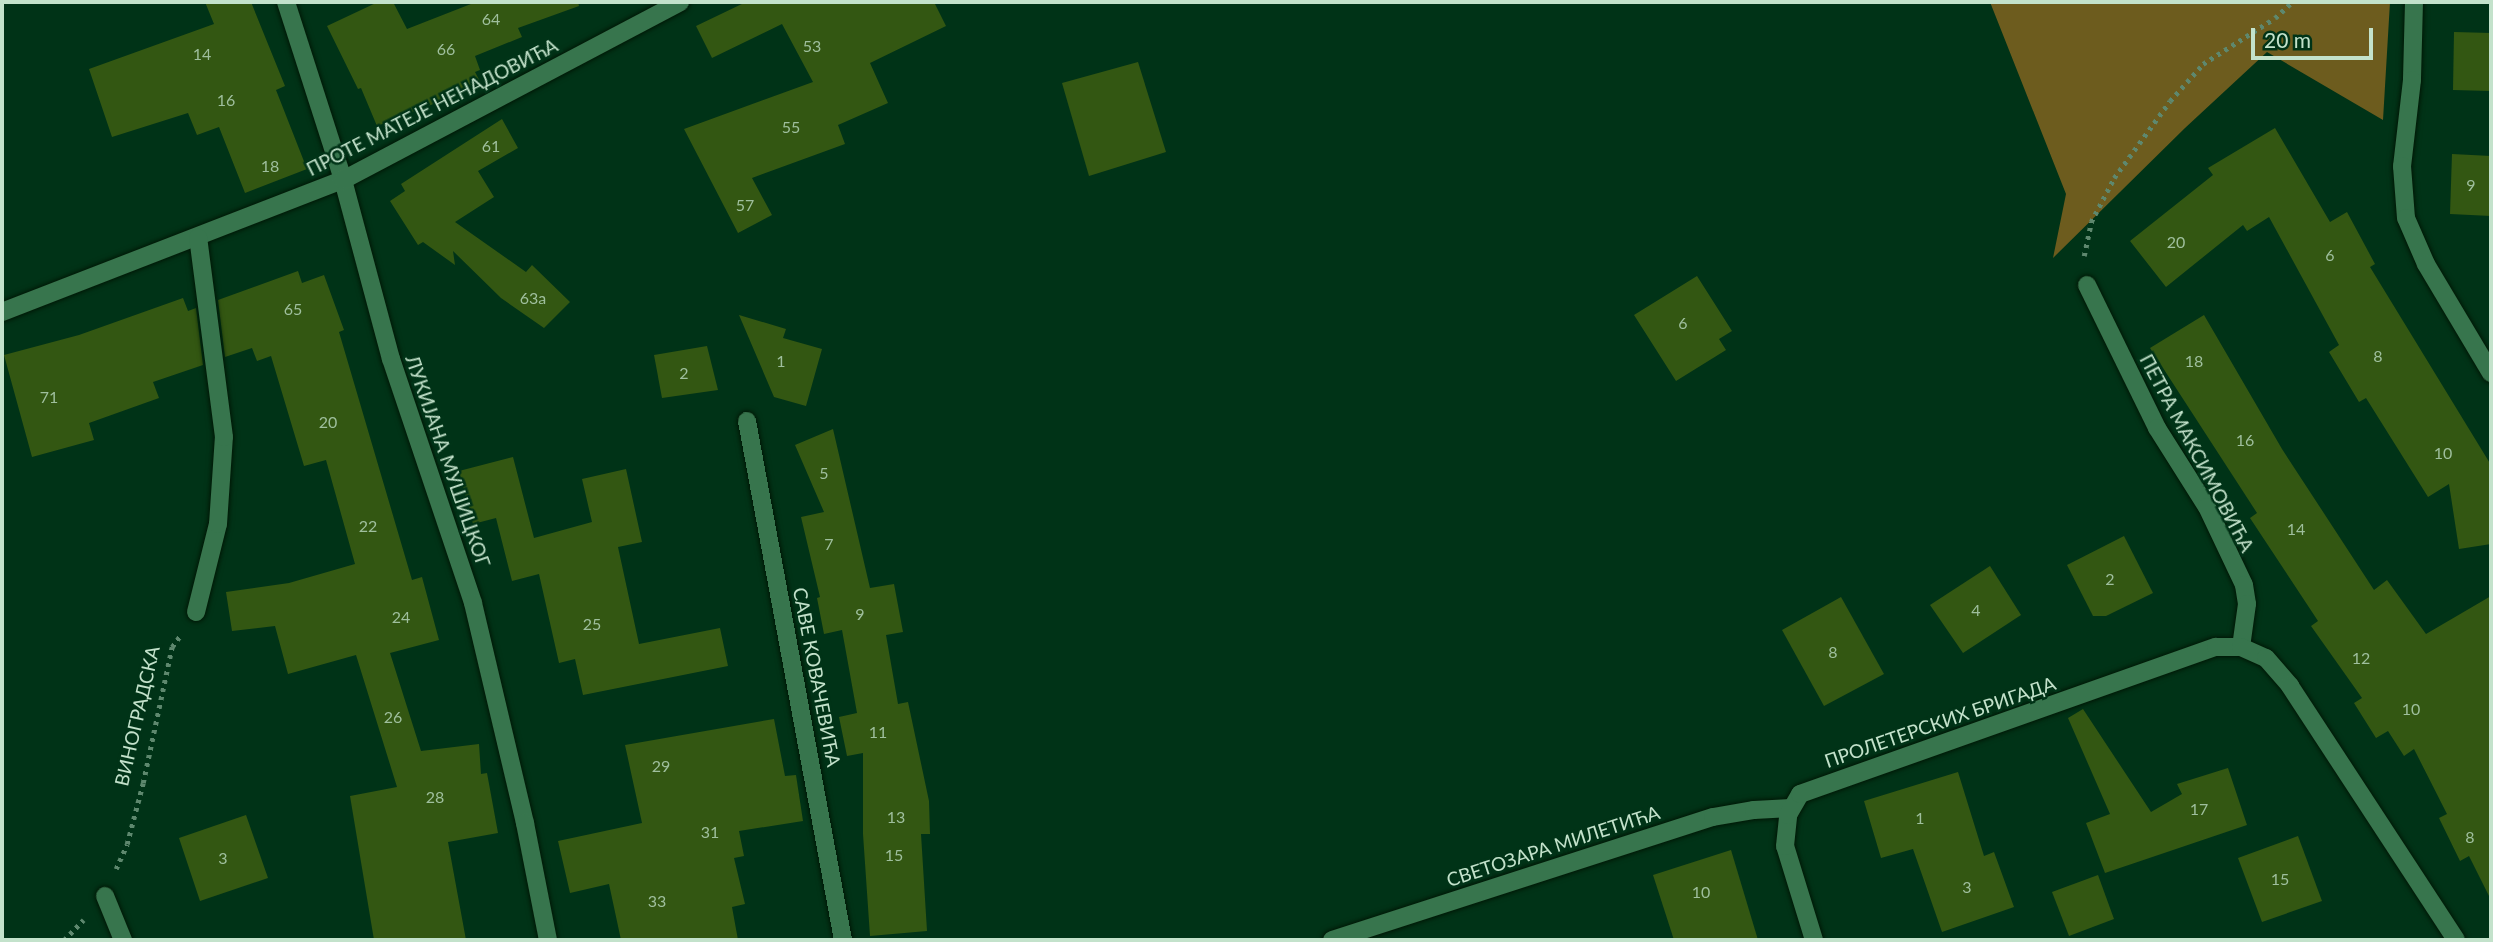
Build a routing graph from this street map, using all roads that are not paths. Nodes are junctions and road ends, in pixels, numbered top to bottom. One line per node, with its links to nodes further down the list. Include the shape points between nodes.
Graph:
1 (286, 2): 4 (street, ЛУКИЈАНА МУШИЦКОГ)
2 (680, 2): 4 (street, ПРОТЕ МАТЕЈЕ НЕНАДОВИЋА)
3 (2414, 2): 8 (street, via 2412,80 2402,166 2406,218 2426,264)
4 (343, 180): 5 (street, ПРОТЕ МАТЕЈЕ НЕНАДОВИЋА); 15 (street, ЛУКИЈАНА МУШИЦКОГ, via 391,359 473,603)
5 (198, 238): 7 (street, ПРОТЕ МАТЕЈЕ НЕНАДОВИЋА); 10 (street, via 223,437 218,524)
6 (2087, 285): 11 (street, ПЕТРА МАКСИМОВИЋА, via 2157,428 2207,507 2244,585)
7 (2, 312)
8 (2491, 373)
9 (747, 421): 16 (street, САВЕ КОВАЧЕВИЋА)
10 (196, 612)
11 (2241, 647): 12 (street, ПРОЛЕТЕРСКИХ БРИГАДА, via 2216,647 1819,787 1800,794); 19 (street, via 2266,658 2290,686)
12 (1791, 808): 17 (street, СВЕТОЗАРА МИЛЕТИЋА, via 1713,817); 18 (street, via 1785,846)
13 (105, 896): 14 (street)
14 (123, 940)
15 (548, 940)
16 (843, 940)
17 (1332, 940)
18 (1815, 940)
19 (2456, 940)

